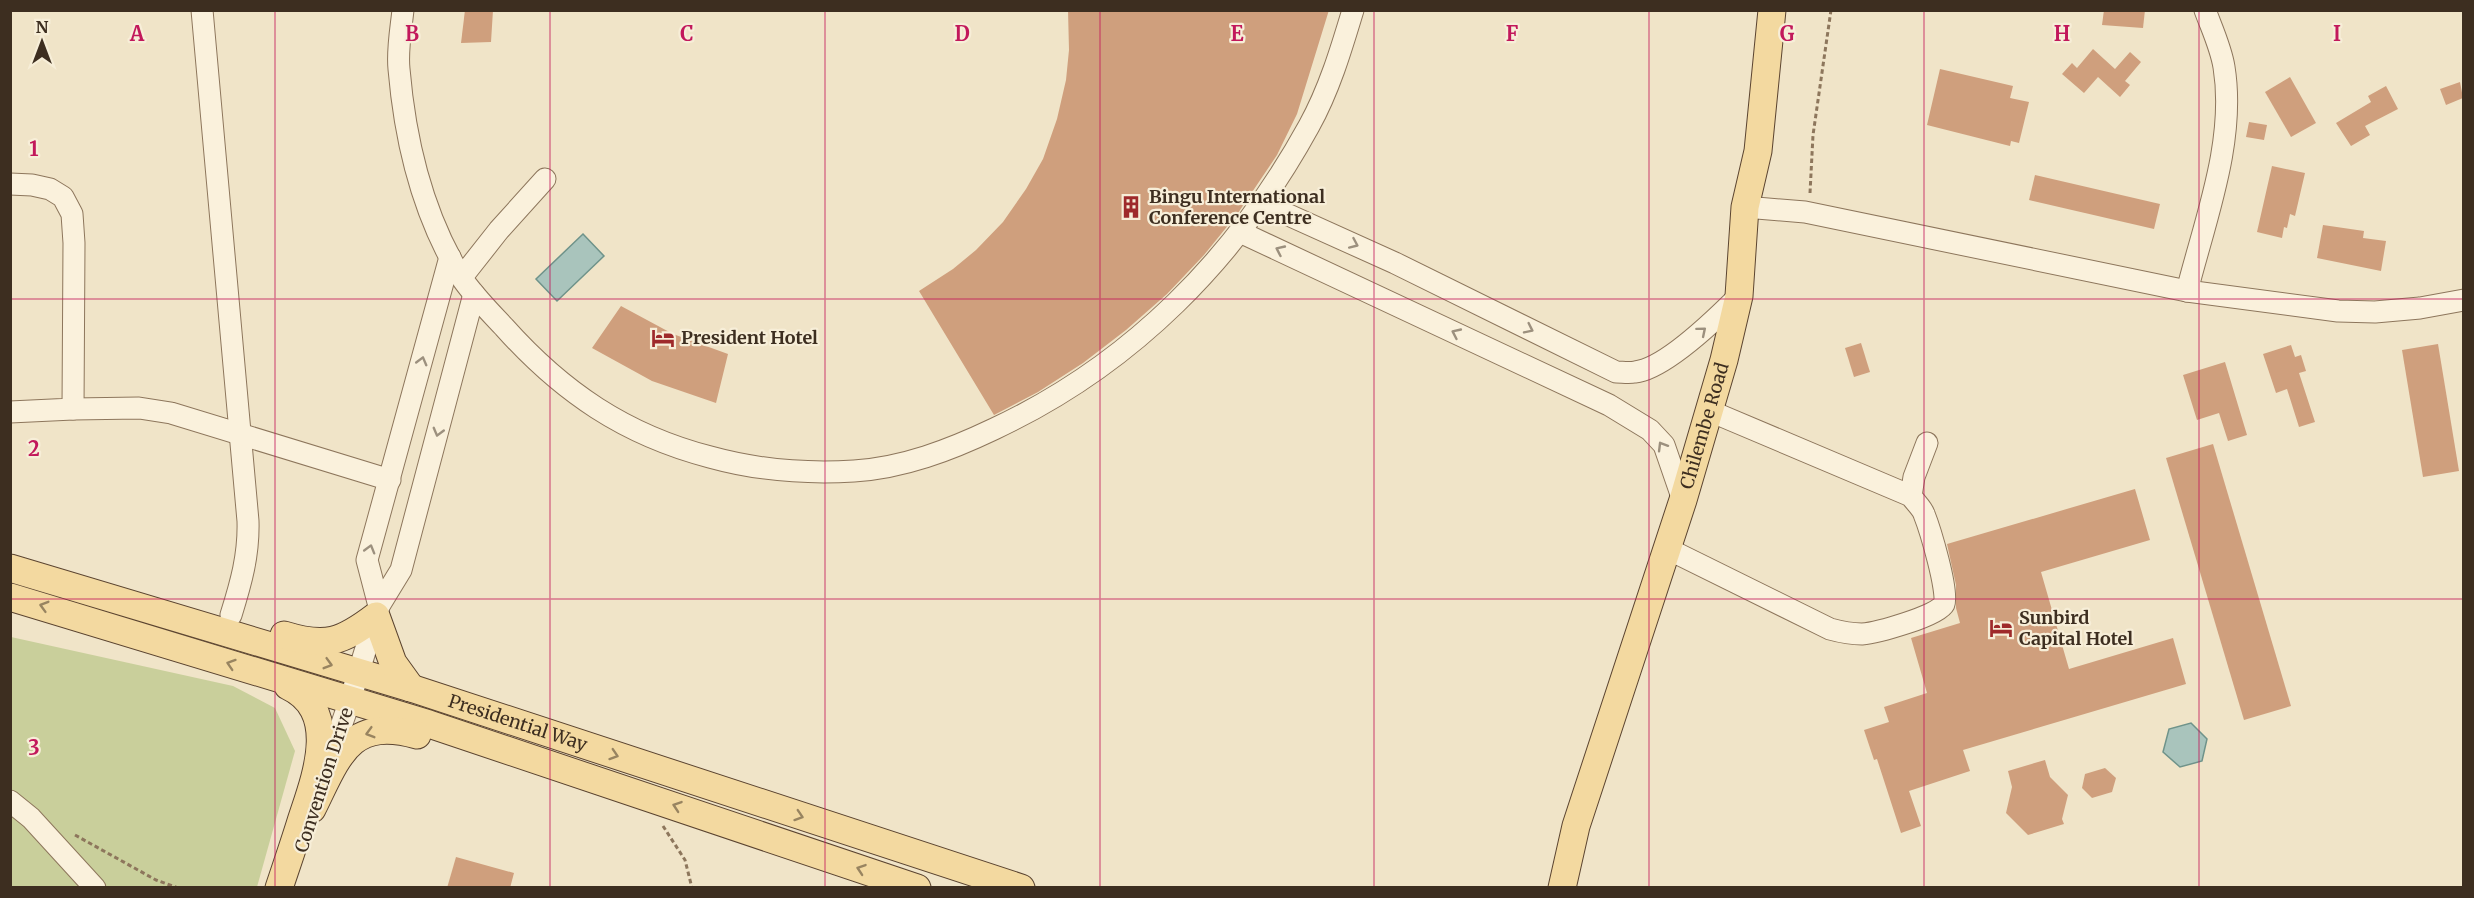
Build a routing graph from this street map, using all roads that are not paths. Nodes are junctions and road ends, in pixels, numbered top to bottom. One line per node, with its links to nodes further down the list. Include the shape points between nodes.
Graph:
1 (202, 10): 19 (street)
2 (403, 10): 11 (street, via 399,66 408,130 426,203)
3 (1353, 10): 8 (street, via 1322,100)
4 (1772, 10): 9 (main road, Chilembe Road, via 1758,151)
5 (2205, 10): 13 (street, via 2224,66 2227,113 2224,148)
6 (545, 179): 12 (street, via 499,230)
7 (10, 184): 16 (street, via 50,189 63,197 72,214)
8 (1262, 203): 10 (street); 14 (street, one-way to 14, via 1395,263 1616,372 1636,372 1656,363 1701,333)
9 (1745, 207): 13 (street, via 1805,212); 14 (main road, Chilembe Road)
10 (1240, 232): 12 (street, via 1197,282 1141,337 1054,398 1023,417 944,451 856,471 748,467 642,434 594,408 548,373); 23 (street, one-way to 10, via 1664,445 1640,423)
11 (450, 257): 12 (street); 21 (street, one-way to 11)
12 (468, 286): 28 (street, Convention Drive, one-way to 28, via 401,570)
13 (2187, 291): 15 (street, via 2338,311 2375,312)
14 (1739, 296): 17 (main road, Chilembe Road)
15 (2463, 300)
16 (73, 409): 18 (street); 19 (street, via 160,411)
17 (1710, 411): 22 (street); 23 (main road, Chilembe Road)
18 (10, 412)
19 (241, 435): 21 (street); 29 (street, via 249,547)
20 (1927, 443): 22 (street)
21 (390, 480): 28 (street, one-way to 21, via 367,560)
22 (1911, 496): 24 (street, via 1924,512 1945,588 1943,606 1937,612 1865,633 1847,634 1830,629)
23 (1683, 500): 24 (main road, Chilembe Road)
24 (1666, 548): 37 (main road, Chilembe Road)
25 (10, 568): 26 (main road, Presidential Way)
26 (74, 586): 29 (main road, via 170,599); 30 (main road, Presidential Way, one-way to 30)
27 (10, 597): 31 (main road, Presidential Way, one-way to 27)
28 (378, 611): 29 (main road, via 353,633 335,641 314,642); 30 (street, Convention Drive); 32 (main road, via 393,663)
29 (231, 615)
30 (359, 673): 32 (main road, Presidential Way); 33 (street, Convention Drive)
31 (268, 676): 33 (main road, Presidential Way); 39 (main road, via 306,698 319,725 321,747 314,784)
32 (411, 688): 42 (main road, Presidential Way, one-way to 42)
33 (350, 700): 34 (main road, Presidential Way); 36 (street, Convention Drive)
34 (630, 790): 36 (main road, one-way to 36, via 539,775 435,740 386,729 360,735 350,744); 41 (main road, Presidential Way, one-way to 34)
35 (10, 801): 38 (street, via 31,818)
36 (312, 809): 40 (street, Convention Drive)
37 (1576, 826): 43 (main road); 44 (main road)
38 (94, 888)
39 (279, 888)
40 (289, 888)
41 (917, 888)
42 (1022, 888)
43 (1544, 888)
44 (1562, 888)

